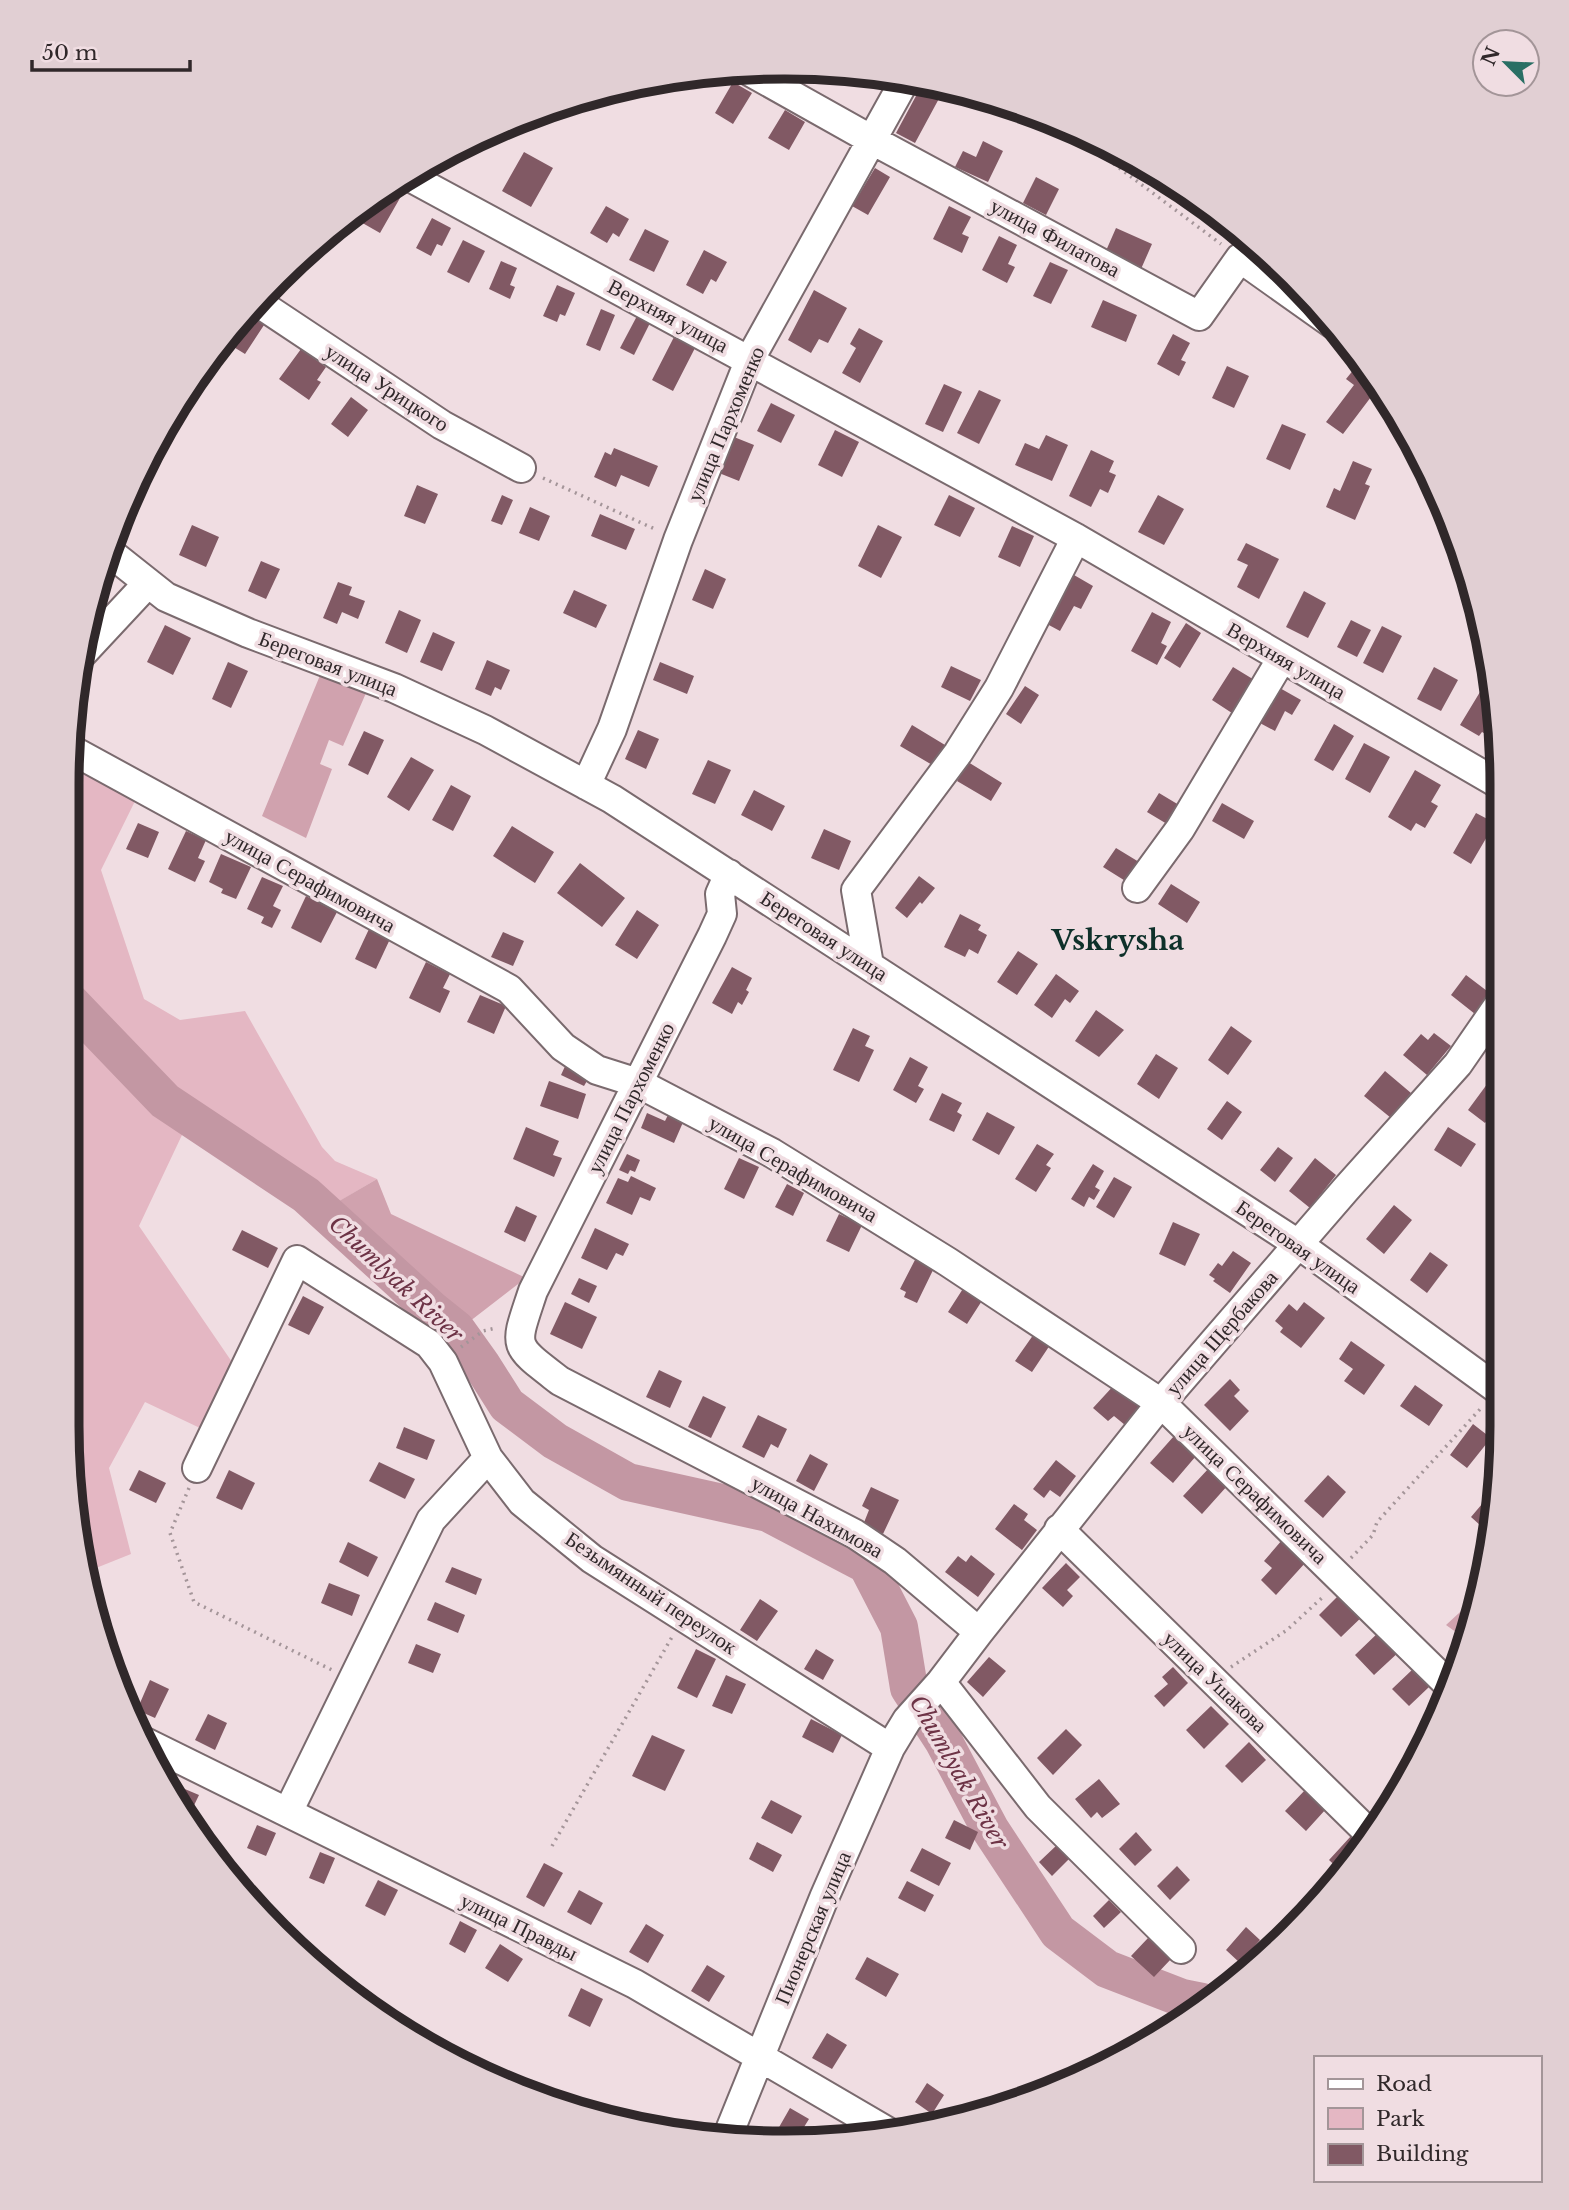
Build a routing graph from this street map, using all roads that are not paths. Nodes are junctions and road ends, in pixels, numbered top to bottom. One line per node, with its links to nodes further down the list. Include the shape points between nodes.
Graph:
1 (764, 79): 3 (street, улица Филатова)
2 (900, 89): 3 (street, улица Пархоменко)
3 (872, 140): 5 (street, улица Филатова, via 1199,316 1240,258); 7 (street, улица Пархоменко)
4 (418, 182): 7 (street, Верхняя улица)
5 (1295, 297)
6 (265, 307): 8 (street, улица Урицкого, via 442,425)
7 (750, 359): 9 (street, Верхняя улица); 16 (street, улица Пархоменко, via 678,540 612,729)
8 (521, 468)
9 (1076, 538): 13 (street, Верхняя улица); 19 (street, via 999,688 958,753 856,890)
10 (116, 558): 11 (street, Береговая улица)
11 (148, 583): 12 (street); 16 (street, Береговая улица, via 166,597 394,688 485,730)
12 (93, 642)
13 (1282, 658): 15 (street, Верхняя улица); 18 (street, via 1180,829)
14 (80, 754): 21 (street, улица Серафимовича, via 509,989 563,1047 597,1070)
15 (1490, 779)
16 (586, 785): 17 (street, Береговая улица)
17 (729, 874): 19 (street, Береговая улица); 21 (street, улица Пархоменко, via 720,894 722,914)
18 (1137, 888)
19 (869, 965): 22 (street, Береговая улица)
20 (1490, 1018): 22 (street, улица Щербакова, via 1458,1064)
21 (638, 1083): 23 (street, улица Пархоменко, via 533,1291); 25 (street, улица Серафимовича, via 772,1153)
22 (1298, 1244): 24 (street, Береговая улица); 25 (street, улица Щербакова)
23 (523, 1320): 29 (street, улица Нахимова, via 520,1348 560,1381 855,1534 895,1561)
24 (1490, 1383)
25 (1161, 1403): 28 (street, улица Щербакова); 30 (street, улица Серафимовича)
26 (488, 1458): 27 (street, Безымянный переулок, via 443,1362 429,1344 297,1260); 32 (street, Безымянный переулок, via 522,1502 593,1559); 34 (street, via 431,1521)
27 (197, 1468)
28 (1059, 1529): 29 (street, улица Щербакова); 35 (street, улица Ушакова)
29 (979, 1632): 31 (street)
30 (1443, 1679)
31 (933, 1690): 32 (street, Пионерская улица); 36 (street, via 1038,1807)
32 (890, 1748): 37 (street, Пионерская улица)
33 (166, 1765): 34 (street, улица Правды)
34 (288, 1812): 37 (street, улица Правды, via 635,1984)
35 (1364, 1828)
36 (1181, 1949)
37 (760, 2057): 38 (street, улица Правды); 39 (street, Пионерская улица)
38 (876, 2125)
39 (730, 2129)

